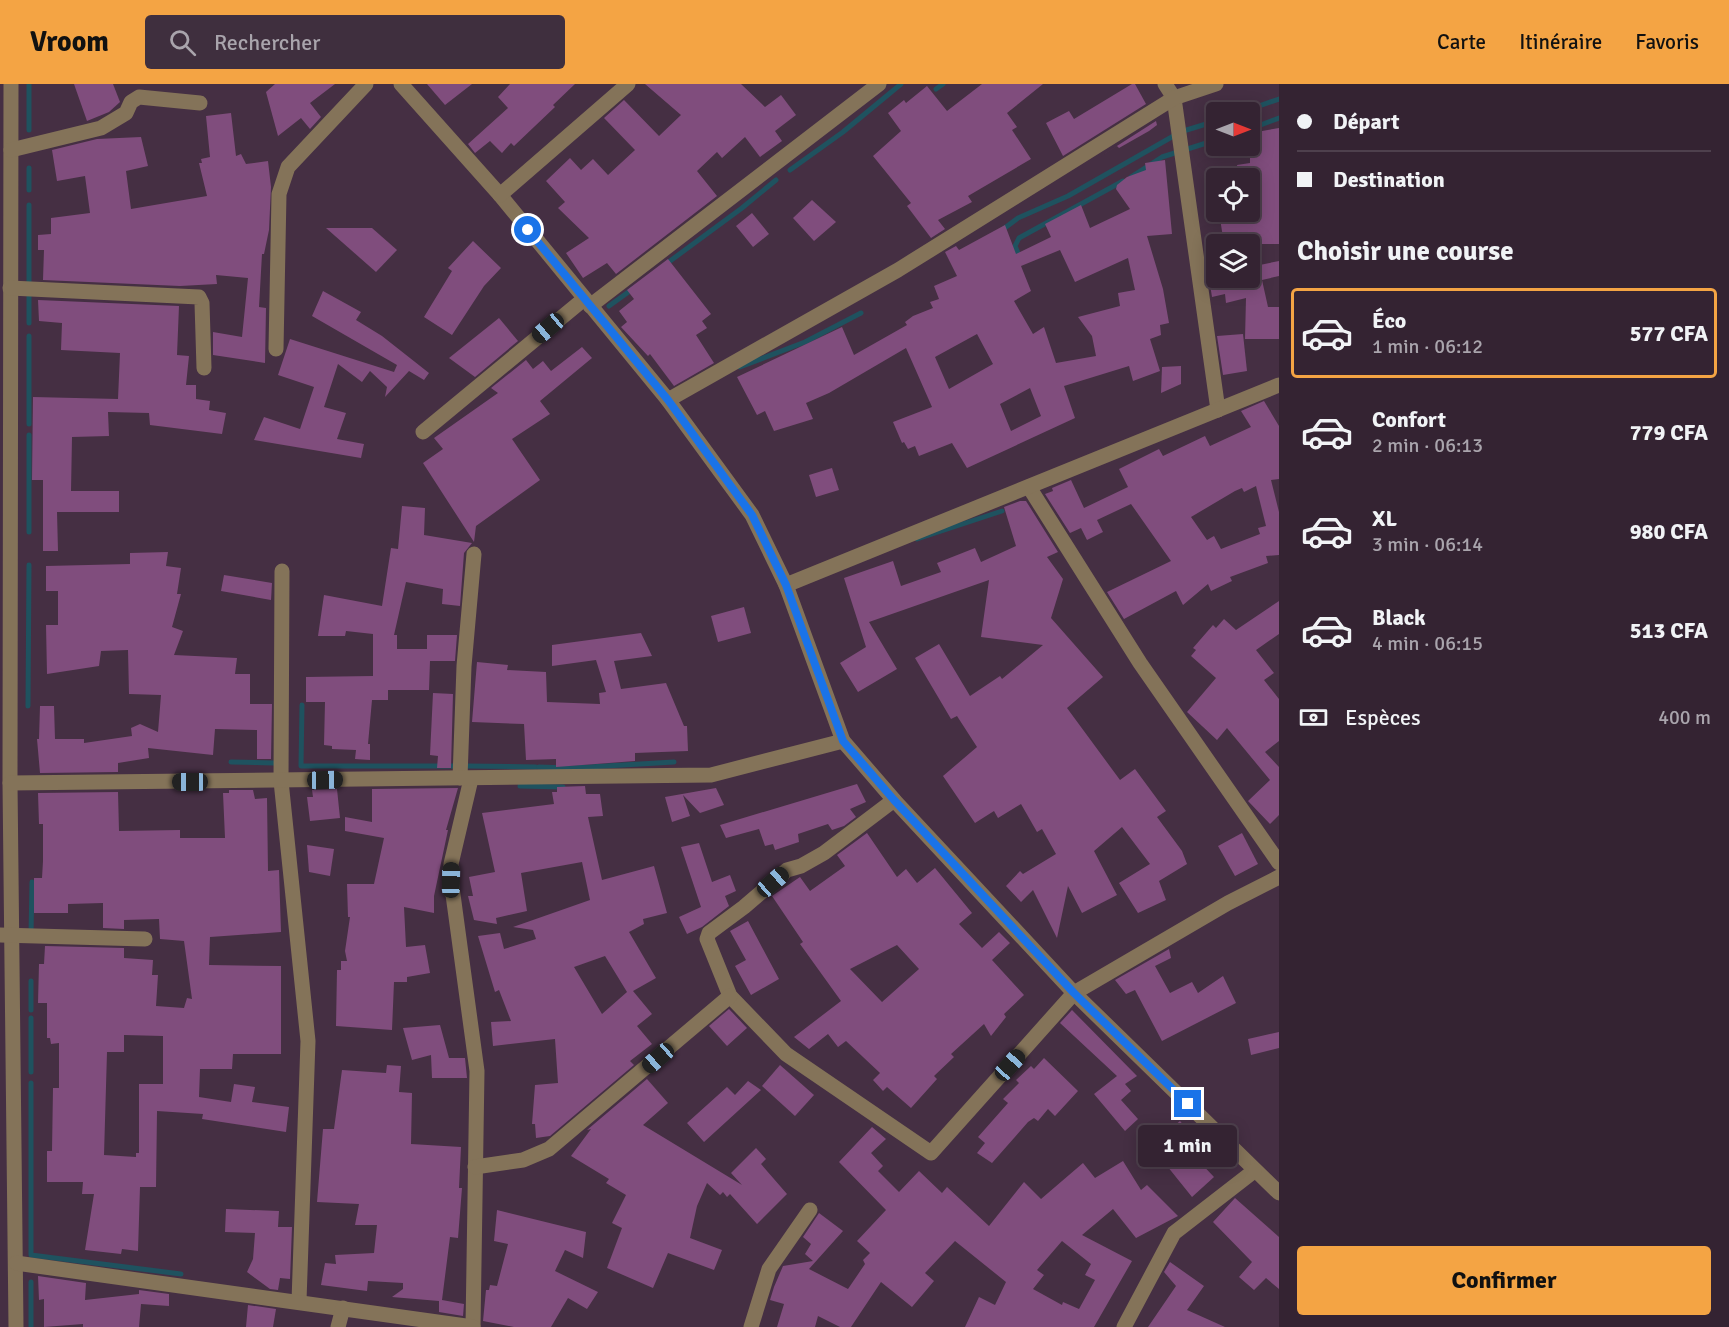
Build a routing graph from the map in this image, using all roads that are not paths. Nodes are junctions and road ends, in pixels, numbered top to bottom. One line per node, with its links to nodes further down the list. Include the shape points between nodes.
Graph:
1 (11, 84): 10 (street)
2 (366, 84): 14 (street, via 288,167 282,180)
3 (401, 84): 11 (street)
4 (628, 84): 11 (street)
5 (879, 84): 13 (street)
6 (1165, 84): 8 (street)
7 (1216, 84): 8 (street)
8 (1174, 98): 17 (street, via 898,270); 18 (street)
9 (200, 103): 10 (street, via 138,97 126,113 101,128)
10 (11, 150): 12 (street)
11 (500, 195): 13 (street)
12 (7, 280): 15 (street, via 199,297); 20 (street)
13 (587, 303): 17 (street); 19 (street)
14 (276, 350)
15 (204, 368)
16 (1279, 385): 18 (street)
17 (668, 400): 25 (street, via 752,515)
18 (1218, 410): 21 (street)
19 (423, 432)
20 (5, 470): 24 (street)
21 (1029, 487): 25 (street); 32 (street, via 1140,663)
22 (474, 554): 28 (street, via 464,666)
23 (282, 572): 29 (street)
24 (5, 575): 27 (street)
25 (786, 585): 26 (street)
26 (843, 741): 28 (street, via 711,775); 31 (street)
27 (5, 758): 30 (street)
28 (466, 778): 29 (street); 38 (street, via 451,880 475,1049)
29 (281, 781): 30 (street); 45 (street, via 308,1041)
30 (10, 783): 34 (street)
31 (894, 800): 36 (street); 37 (street, via 824,853 787,870 709,933 707,939)
32 (1279, 863)
33 (1279, 877): 36 (street)
34 (6, 935): 35 (street); 42 (street)
35 (145, 939)
36 (1074, 993): 37 (street, via 930,1153 786,1054); 39 (street)
37 (730, 996): 38 (street, via 549,1149 523,1160)
38 (475, 1167): 49 (street)
39 (1254, 1171): 40 (street); 51 (street, via 1174,1233)
40 (1279, 1193)
41 (810, 1210): 50 (street, via 769,1269)
42 (16, 1263): 44 (street); 45 (street)
43 (0, 1289): 44 (street)
44 (16, 1289): 47 (street)
45 (299, 1301): 46 (street)
46 (343, 1308): 48 (street); 49 (street)
47 (16, 1327)
48 (338, 1327)
49 (473, 1327)
50 (752, 1327)
51 (1124, 1327)

